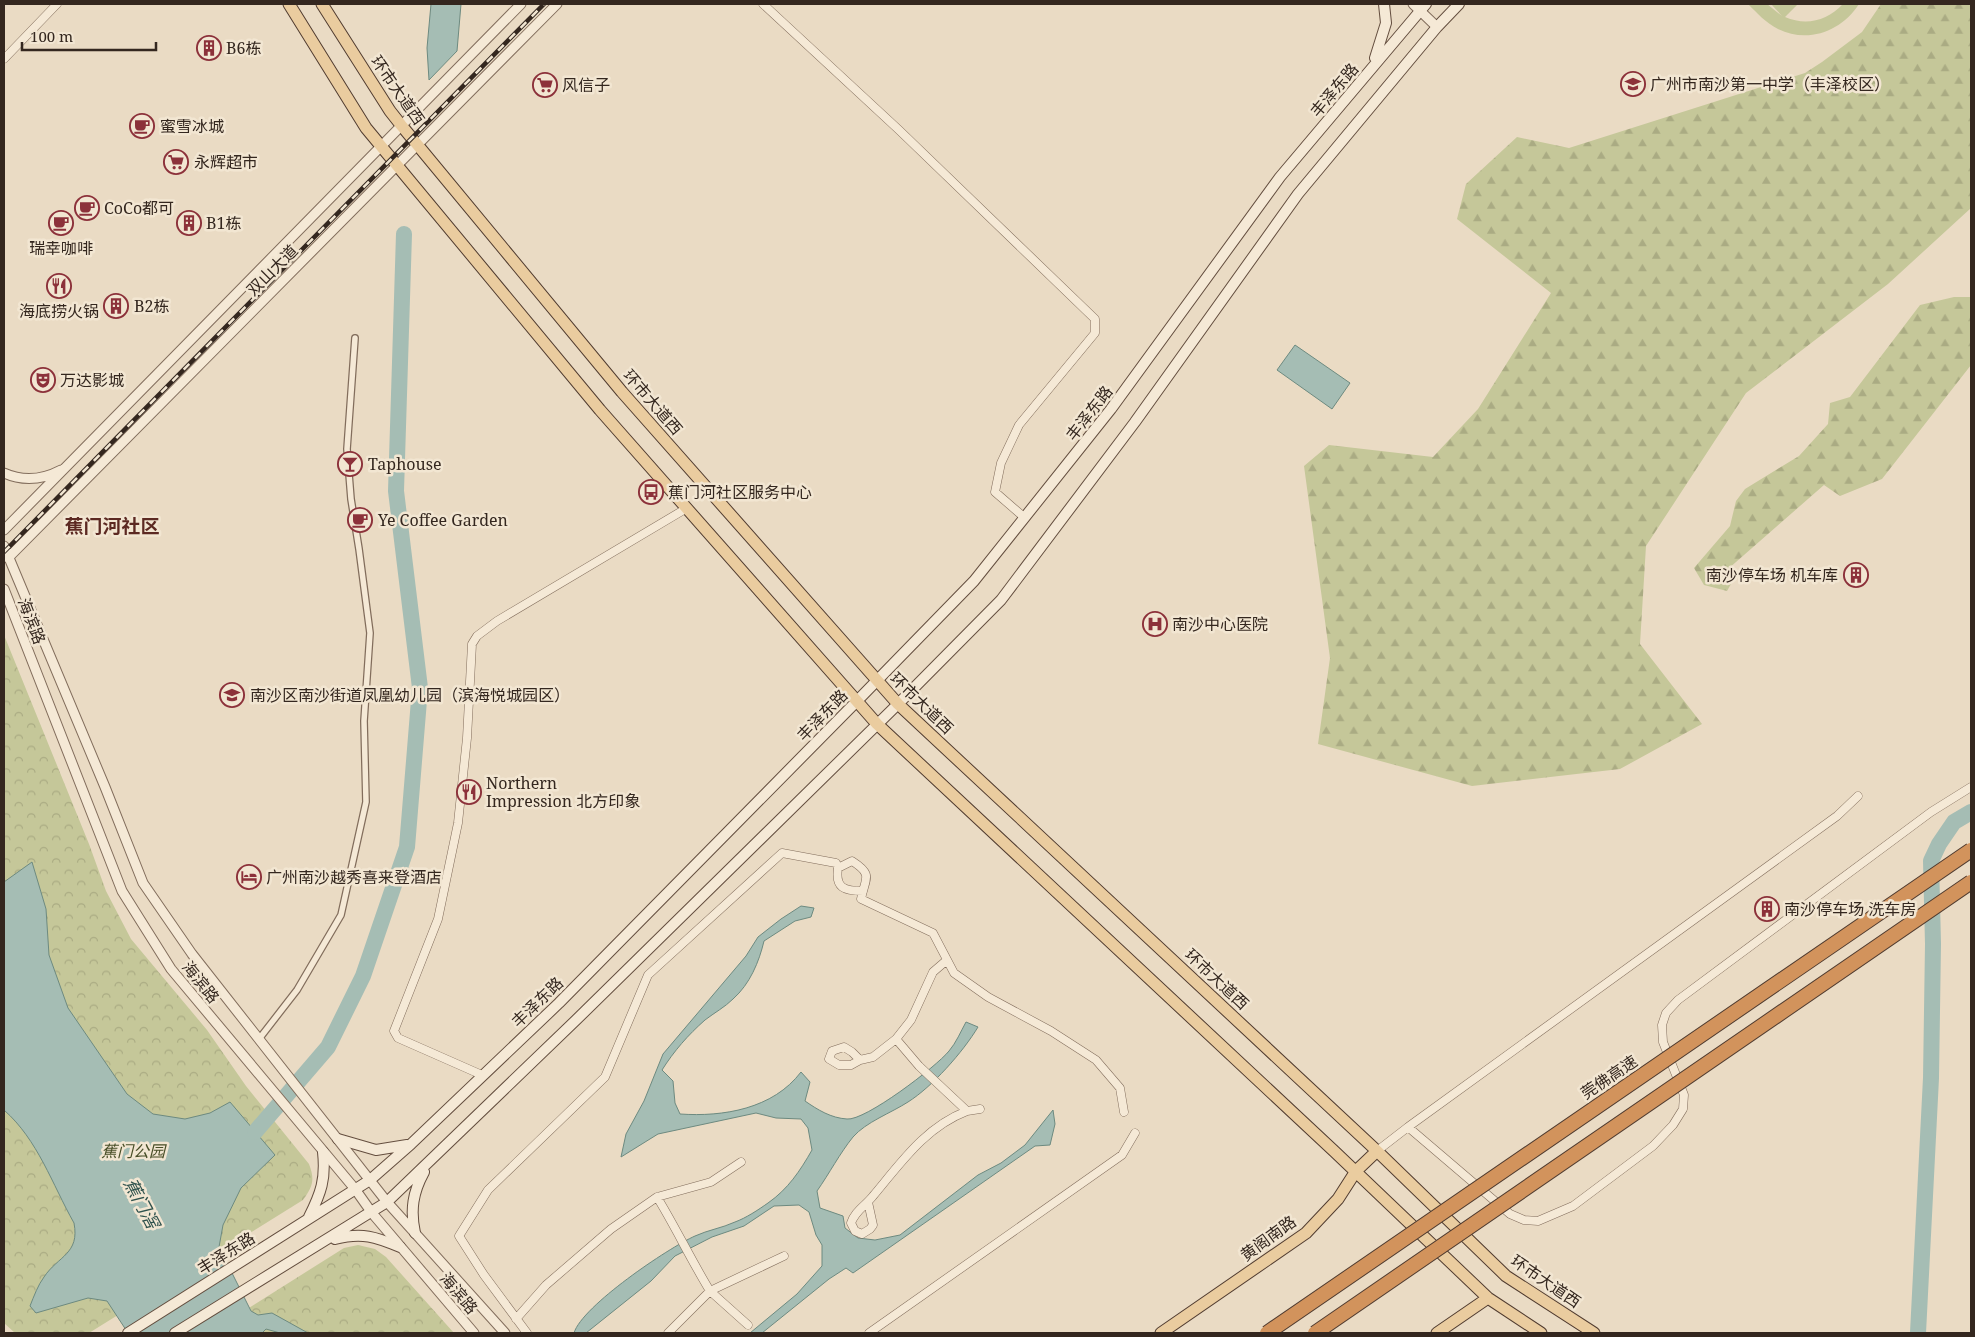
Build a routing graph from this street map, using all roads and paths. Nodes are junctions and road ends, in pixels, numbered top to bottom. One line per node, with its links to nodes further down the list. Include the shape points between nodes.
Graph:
1 (57, 4): 11 (street)
2 (289, 4): 15 (main road, via 366,128)
3 (322, 4): 13 (main road, 环市大道西)
4 (521, 4): 13 (street, 双山大道)
5 (557, 4): 14 (street, 双山大道)
6 (763, 4): 21 (street, via 1095,319 1095,333 1019,425 1001,464 995,492)
7 (1384, 4): 12 (main road, via 1386,23 1380,48)
8 (1459, 4): 10 (main road)
9 (1420, 6): 10 (street); 12 (main road, 丰泽东路)
10 (1437, 27): 28 (main road, via 1298,194 1135,422 1001,600)
11 (4, 59)
12 (1368, 72): 21 (main road, 丰泽东路, via 1280,177 1112,409)
13 (401, 125): 14 (main road, 环市大道西); 15 (street, 双山大道)
14 (417, 144): 16 (street, 双山大道); 26 (main road, 环市大道西, via 622,392)
15 (380, 145): 16 (main road); 18 (street, 双山大道)
16 (397, 165): 20 (main road, via 600,410); 24 (street, 双山大道)
17 (355, 338): 37 (street, via 347,449 350,499 370,633 364,721 366,802 341,914 297,990)
18 (66, 468): 19 (street, via 27,480); 22 (street, 双山大道)
19 (4, 473)
20 (687, 508): 27 (main road); 40 (street, via 497,621 477,636 472,644 458,823 438,919 394,1031 398,1038)
21 (1024, 518): 26 (main road, 丰泽东路, via 974,581)
22 (4, 530)
23 (4, 546): 24 (street, 海滨路)
24 (8, 558): 37 (street, 海滨路, via 143,883 192,954)
25 (4, 589): 49 (street, 海滨路, via 122,891 171,969)
26 (876, 680): 27 (main road, 丰泽东路); 28 (main road, 环市大道西)
27 (857, 701): 29 (main road); 40 (main road, 丰泽东路, via 558,1003)
28 (898, 704): 29 (main road); 48 (main road, 环市大道西)
29 (877, 724): 51 (main road); 52 (main road)
30 (1971, 787): 44 (street, via 1678,1000 1666,1013 1662,1025 1663,1042 1684,1095 1683,1109 1653,1146 1573,1206 1538,1221 1510,1214)
31 (1858, 796): 44 (street, via 1837,816)
32 (1971, 850): 76 (highway, 莞佛高速, bridge)
33 (838, 868): 35 (street, via 840,886); 35 (street, via 852,861 858,864 868,880); 66 (street, via 836,863 782,853 648,975 605,1078 488,1190 459,1236)
34 (1971, 882): 77 (highway, bridge)
35 (863, 891): 36 (street, via 861,899 933,933)
36 (947, 960): 38 (street, via 933,972 911,1020); 43 (street, via 954,973 988,997 1096,1060 1120,1088)
37 (259, 1039): 46 (street, 海滨路)
38 (896, 1039): 39 (street, via 872,1058); 42 (street, via 919,1066)
39 (860, 1060)
40 (482, 1075): 47 (main road, 丰泽东路)
41 (980, 1109): 42 (street)
42 (967, 1111): 57 (street, via 939,1125 916,1145)
43 (1124, 1112)
44 (1408, 1127): 48 (street)
45 (1135, 1133): 74 (street, via 1122,1155)
46 (338, 1139): 47 (main road, via 376,1150); 53 (street, 海滨路)
47 (410, 1144): 53 (main road, 丰泽东路)
48 (1377, 1151): 52 (main road, 黄阁南路); 80 (main road, 环市大道西, via 1506,1276)
49 (323, 1152): 54 (street, 海滨路); 59 (main road, via 324,1181 320,1197)
50 (741, 1162): 55 (street, via 710,1182)
51 (428, 1163): 56 (main road); 60 (main road, via 416,1186 413,1202)
52 (1356, 1171): 65 (main road); 75 (main road, 黄阁南路, via 1338,1199 1306,1233)
53 (370, 1180): 54 (main road, 丰泽东路); 56 (street, 海滨路)
54 (355, 1189): 58 (street, 海滨路); 59 (main road, 丰泽东路)
55 (657, 1197): 64 (street); 66 (street, via 611,1229 546,1285)
56 (388, 1202): 58 (main road); 60 (street, 海滨路)
57 (868, 1202)
58 (372, 1213): 61 (main road); 62 (street, 海滨路)
59 (308, 1218): 68 (main road, 丰泽东路)
60 (415, 1233): 71 (street, 海滨路)
61 (322, 1243): 62 (main road, via 347,1236 367,1235); 69 (main road)
62 (400, 1247): 70 (street, 海滨路)
63 (784, 1256): 64 (street)
64 (710, 1291): 67 (street); 73 (street)
65 (1488, 1298): 78 (main road); 79 (main road)
66 (516, 1319): 72 (street)
67 (748, 1325)
68 (128, 1333)
69 (175, 1333)
70 (474, 1333)
71 (505, 1333)
72 (526, 1333)
73 (668, 1333)
74 (869, 1333)
75 (1160, 1333)
76 (1267, 1333)
77 (1315, 1333)
78 (1437, 1333)
79 (1541, 1333)
80 (1594, 1333)

